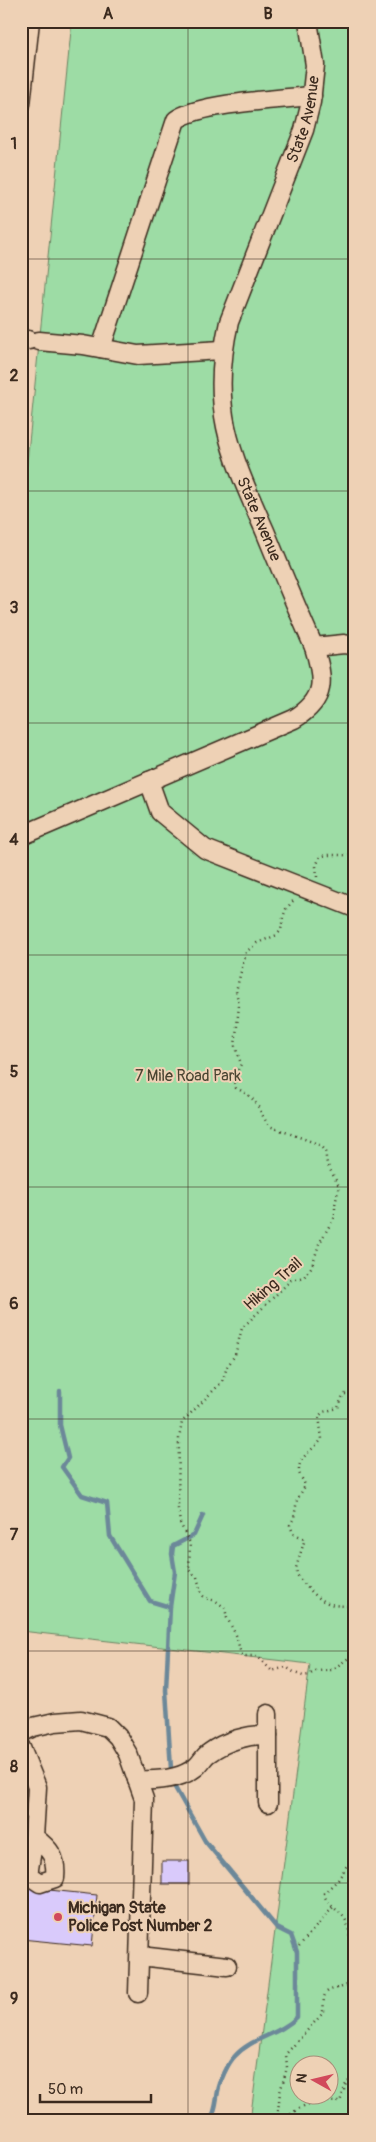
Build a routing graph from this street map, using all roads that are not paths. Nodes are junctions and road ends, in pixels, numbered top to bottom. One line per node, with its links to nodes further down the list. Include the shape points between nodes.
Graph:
1 (30, 21): 4 (street)
2 (308, 21): 3 (street, State Avenue, via 315,65)
3 (312, 96): 6 (street, via 227,105 187,114 176,120); 7 (street, State Avenue, via 304,130 229,322)
4 (21, 104)
5 (30, 340): 6 (street)
6 (101, 348): 7 (street, via 138,355)
7 (222, 350): 9 (street, State Avenue, via 221,397 232,454)
8 (355, 646): 9 (street)
9 (314, 647): 10 (street, State Avenue, via 322,680 316,698 301,715)
10 (149, 781): 11 (street, State Avenue); 12 (street, via 160,812 205,849)
11 (21, 836)
12 (355, 908)
13 (268, 1714): 15 (street)
14 (21, 1733): 17 (street, via 55,1722 81,1720 108,1728 128,1754)
15 (268, 1735): 17 (street, via 230,1741 209,1753 196,1767 176,1776 155,1781); 18 (street)
16 (21, 1748): 19 (street, via 37,1787)
17 (137, 1780): 20 (street, via 144,1799)
18 (268, 1803)
19 (34, 1838)
20 (140, 1956): 21 (street); 22 (street)
21 (227, 1966)
22 (138, 1993)

